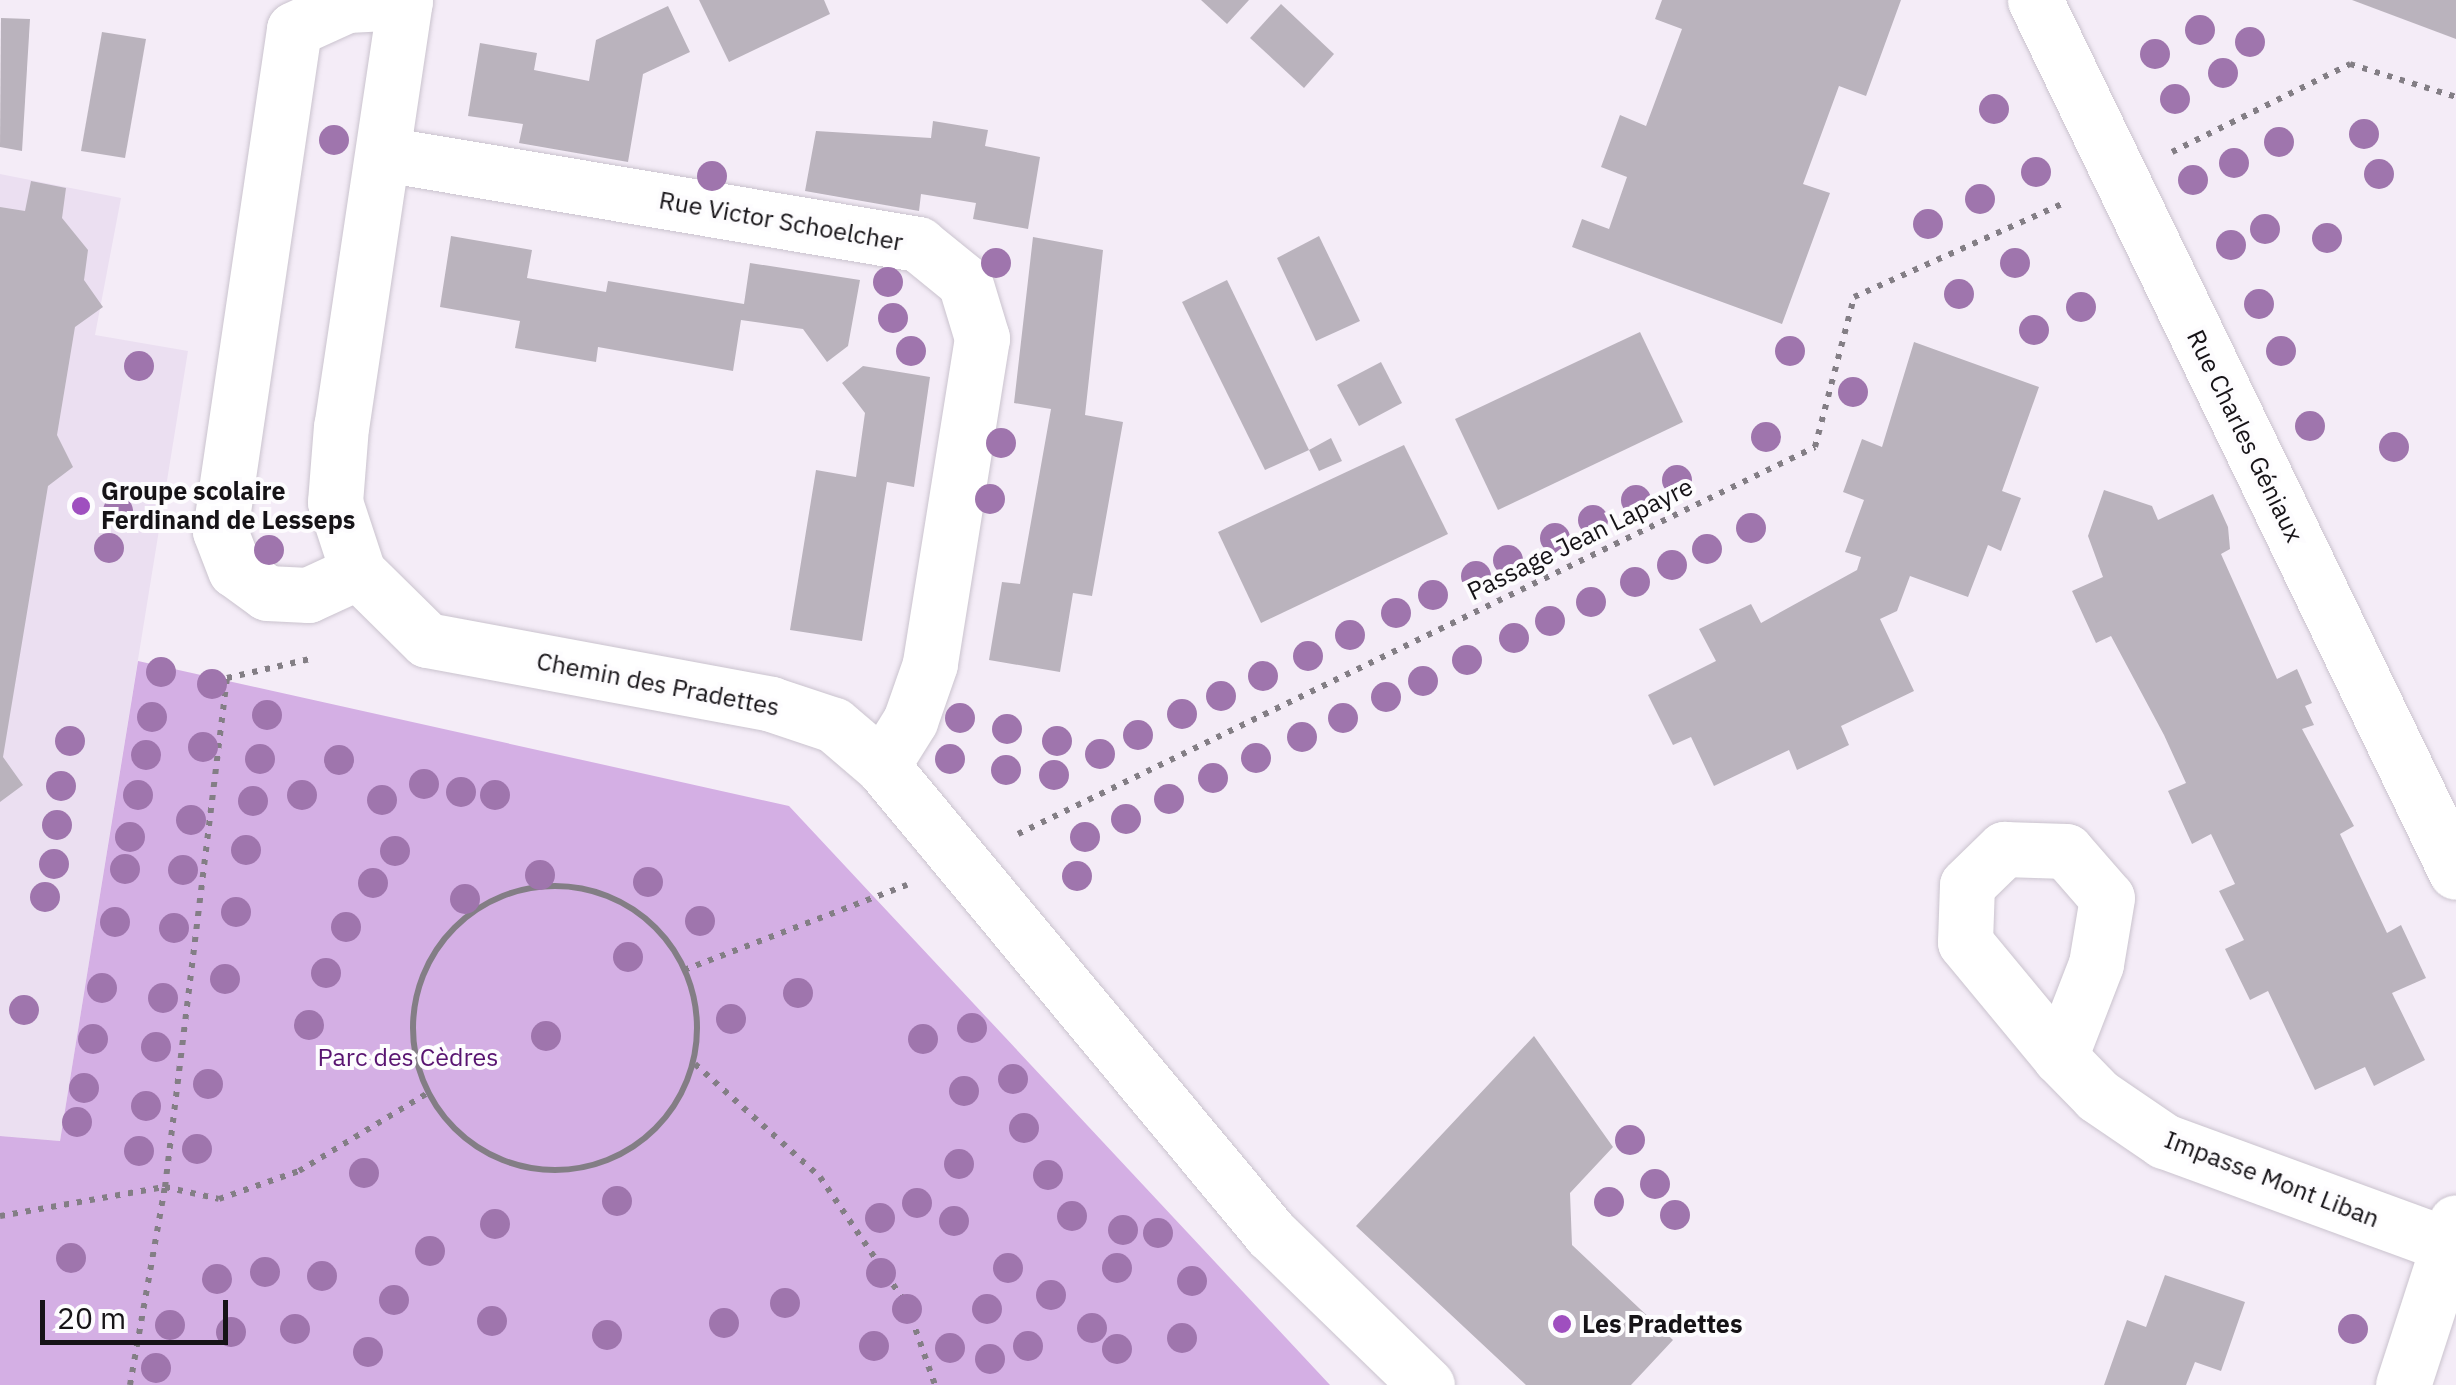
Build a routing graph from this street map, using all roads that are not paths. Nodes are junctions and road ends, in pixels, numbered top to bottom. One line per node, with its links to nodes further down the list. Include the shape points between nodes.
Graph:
1 (2035, 0): 6 (street, Rue Charles Géniaux)
2 (405, 1): 3 (street, Chemin des Pradettes); 4 (street, via 347,4 294,30 220,532 235,570 267,594 308,596)
3 (384, 154): 4 (street, Chemin des Pradettes, via 335,502); 5 (street, Rue Victor Schoelcher, via 918,244 965,282 982,338 930,664)
4 (358, 572): 5 (street, Chemin des Pradettes, via 427,640 770,704 834,725)
5 (882, 766): 9 (street, Chemin des Pradettes, via 1272,1234)
6 (2456, 872)
7 (2060, 1057): 8 (street, Impasse Mont Liban, via 2164,1141)
8 (2452, 1233): 12 (street)
9 (1355, 1320): 10 (street, Chemin des Pradettes); 11 (street, Chemin des Pradettes)
10 (1391, 1385)
11 (1426, 1385)
12 (2403, 1385)

